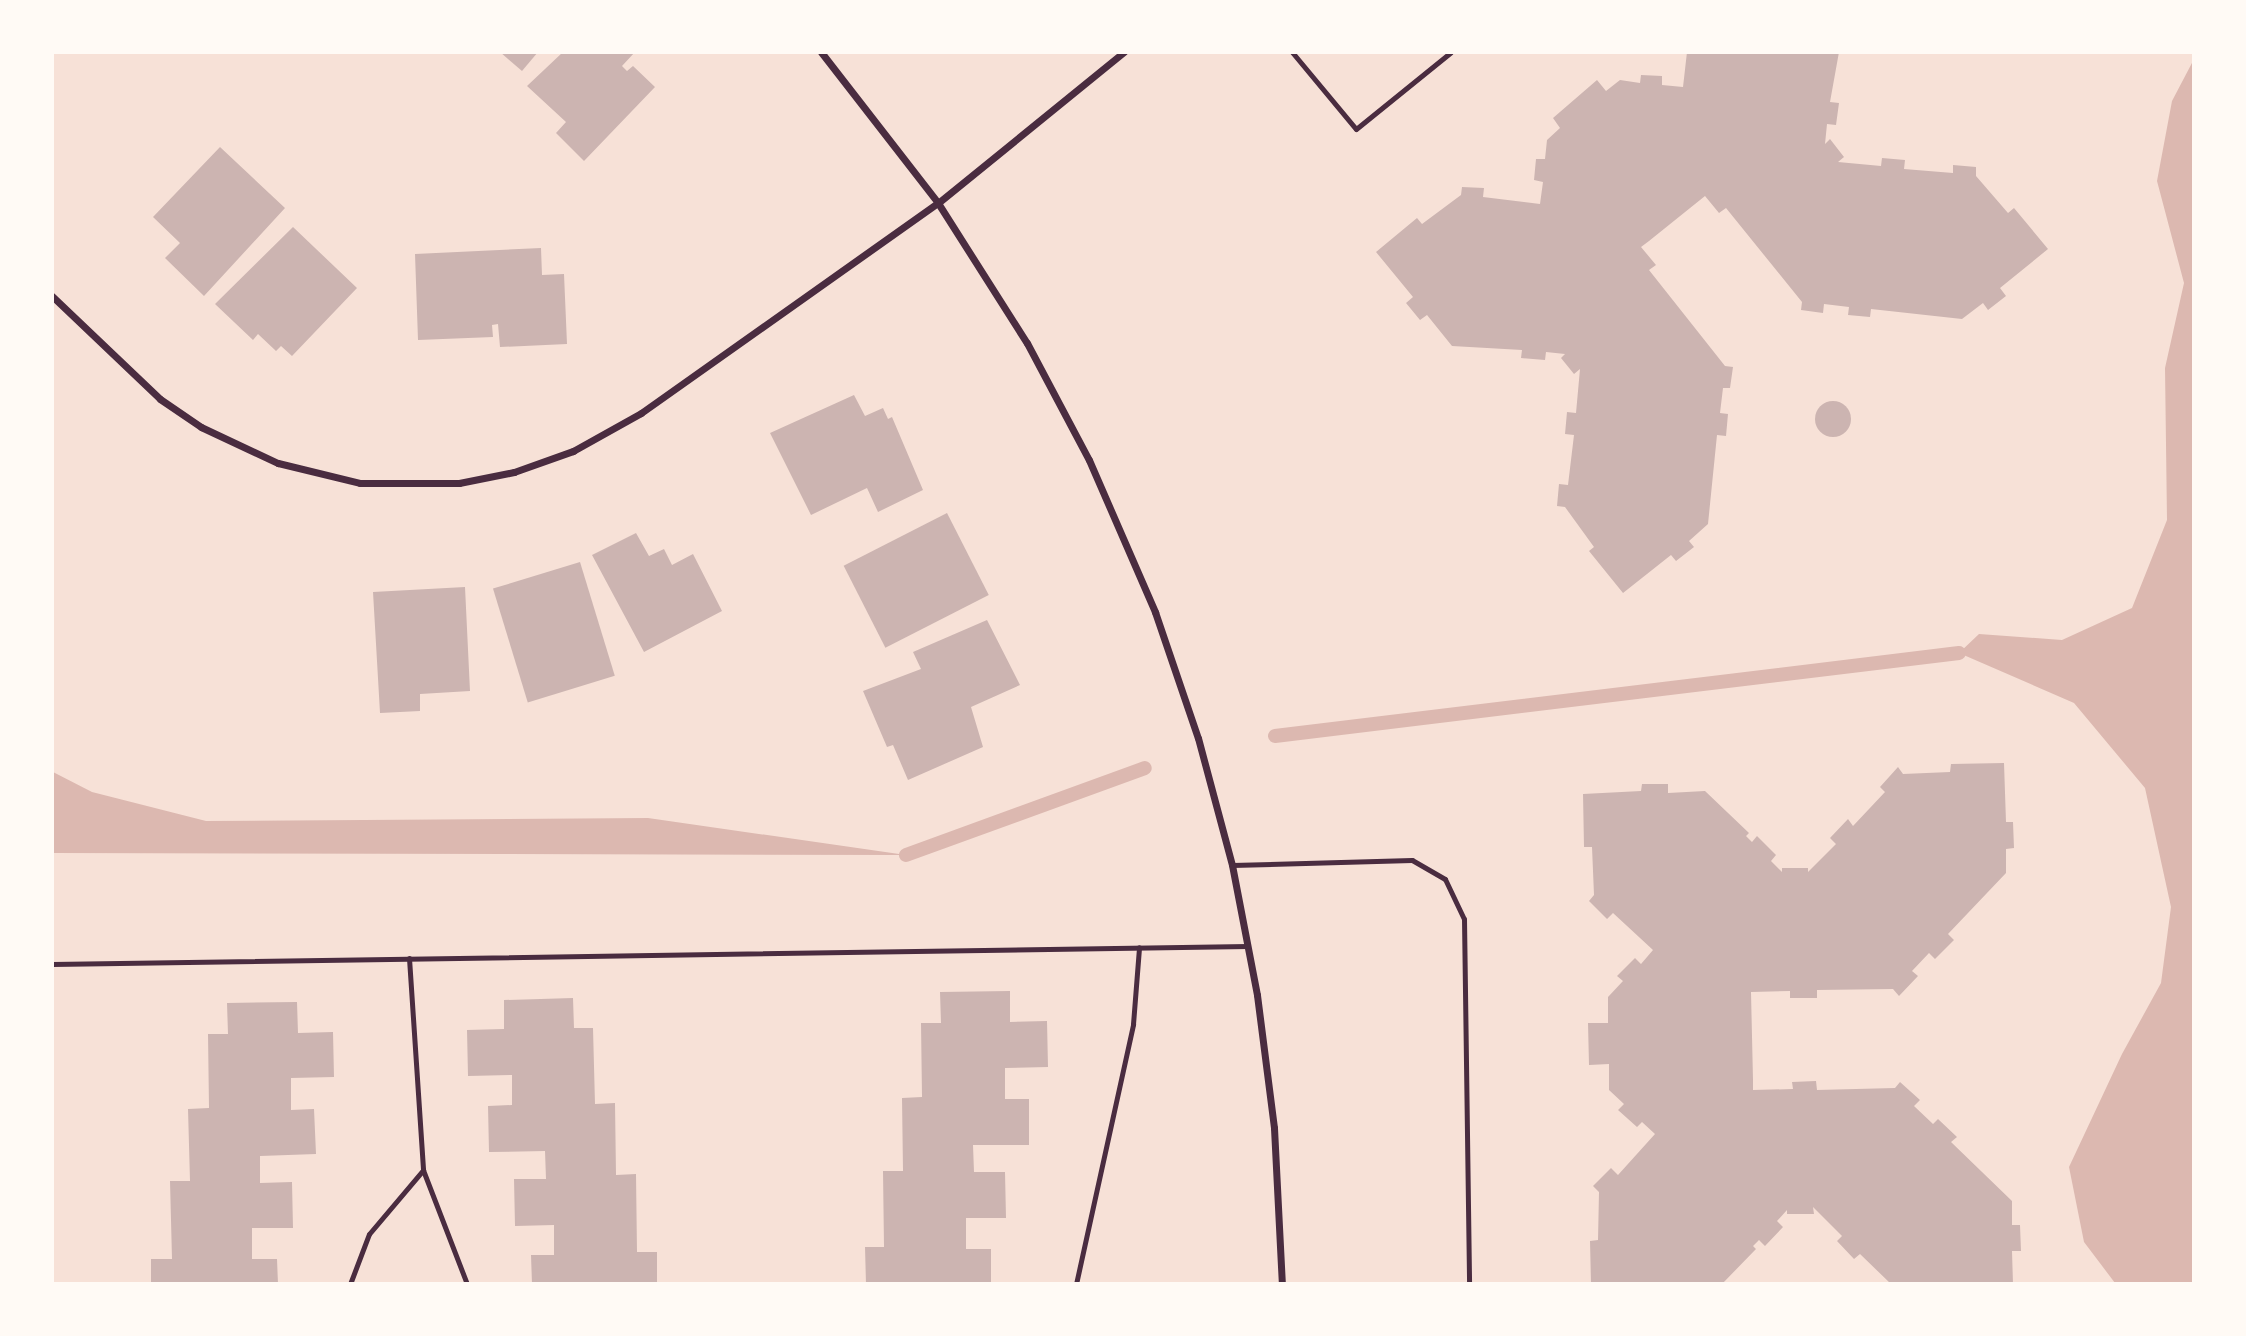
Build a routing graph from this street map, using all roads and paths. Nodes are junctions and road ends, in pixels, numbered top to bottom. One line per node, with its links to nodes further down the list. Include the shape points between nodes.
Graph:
1 (821, 52): 5 (street)
2 (1124, 52): 5 (street)
3 (1292, 52): 4 (lane, via 1356,130)
4 (1451, 52)
5 (938, 203): 6 (street, via 641,413 573,451 514,472 459,483 360,483 278,463 201,427 160,399); 7 (street, via 1027,343 1095,472 1159,624 1198,738)
6 (52, 296)
7 (1232, 865): 8 (street); 17 (lane, via 1412,860 1446,879 1464,919)
8 (1248, 946): 9 (lane); 16 (street, via 1274,1128)
9 (1139, 947): 10 (lane); 15 (lane, via 1133,1024)
10 (409, 958): 11 (lane); 12 (lane)
11 (52, 964)
12 (423, 1170): 13 (lane, via 369,1234); 14 (lane)
13 (350, 1283)
14 (467, 1283)
15 (1076, 1283)
16 (1282, 1283)
17 (1469, 1283)

